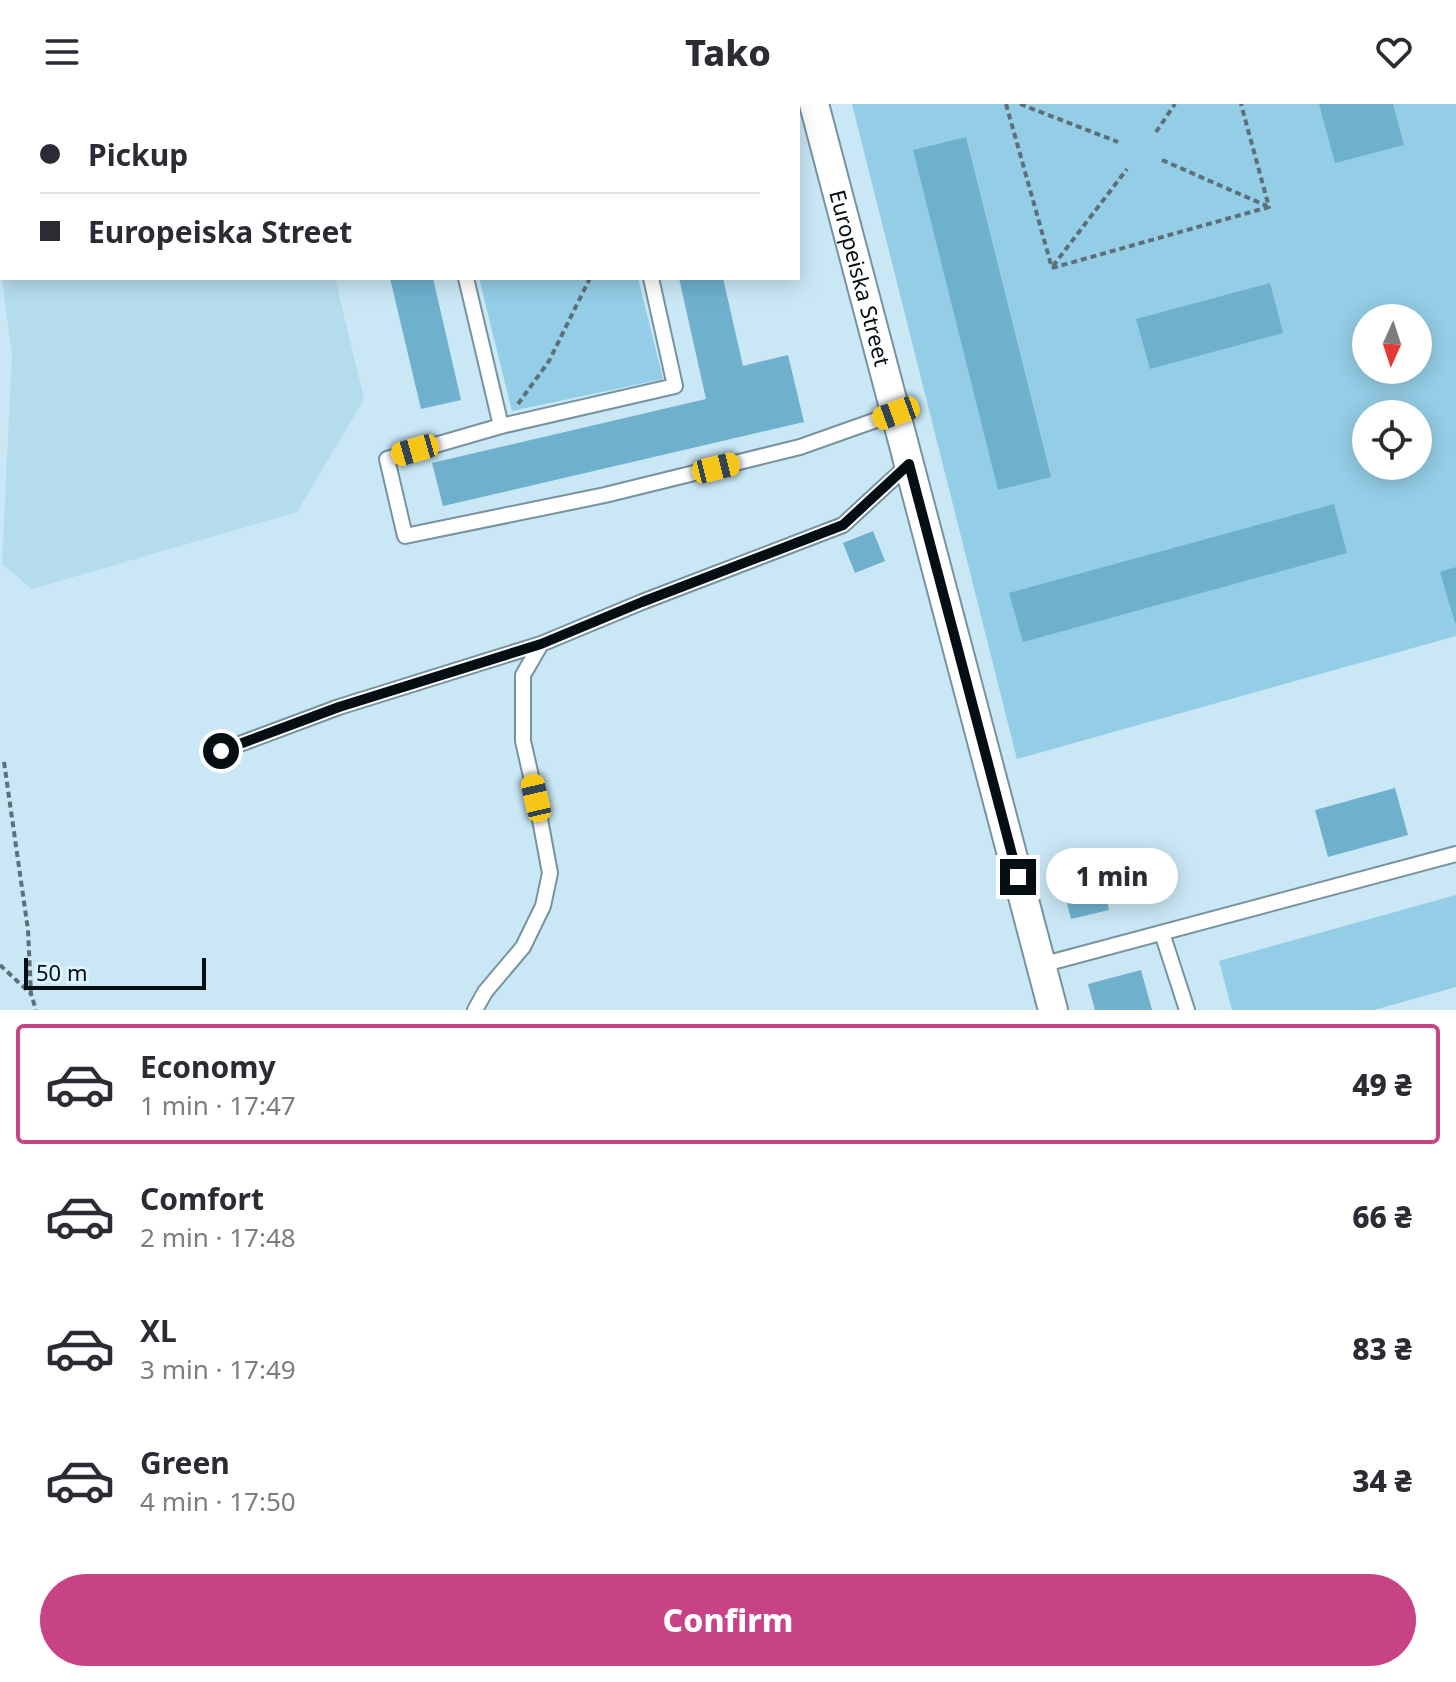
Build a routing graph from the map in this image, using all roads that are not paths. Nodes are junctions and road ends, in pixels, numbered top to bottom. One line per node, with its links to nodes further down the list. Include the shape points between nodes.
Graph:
1 (814, 104): 4 (street, Europeiska Street)
2 (466, 280): 5 (lane)
3 (651, 280): 5 (lane, via 675,386)
4 (896, 413): 5 (lane, via 785,451 405,536 387,459); 6 (street, Europeiska Street)
5 (501, 426)
6 (909, 464): 7 (lane, via 843,525); 11 (street, Europeiska Street)
7 (541, 644): 8 (lane, via 339,707); 12 (lane, via 523,675 523,741 550,873 543,906 523,947)
8 (221, 751)
9 (1456, 854): 10 (lane)
10 (1162, 933): 11 (lane); 14 (lane)
11 (1041, 965): 13 (street, Europeiska Street)
12 (475, 1010)
13 (1053, 1010)
14 (1187, 1010)

